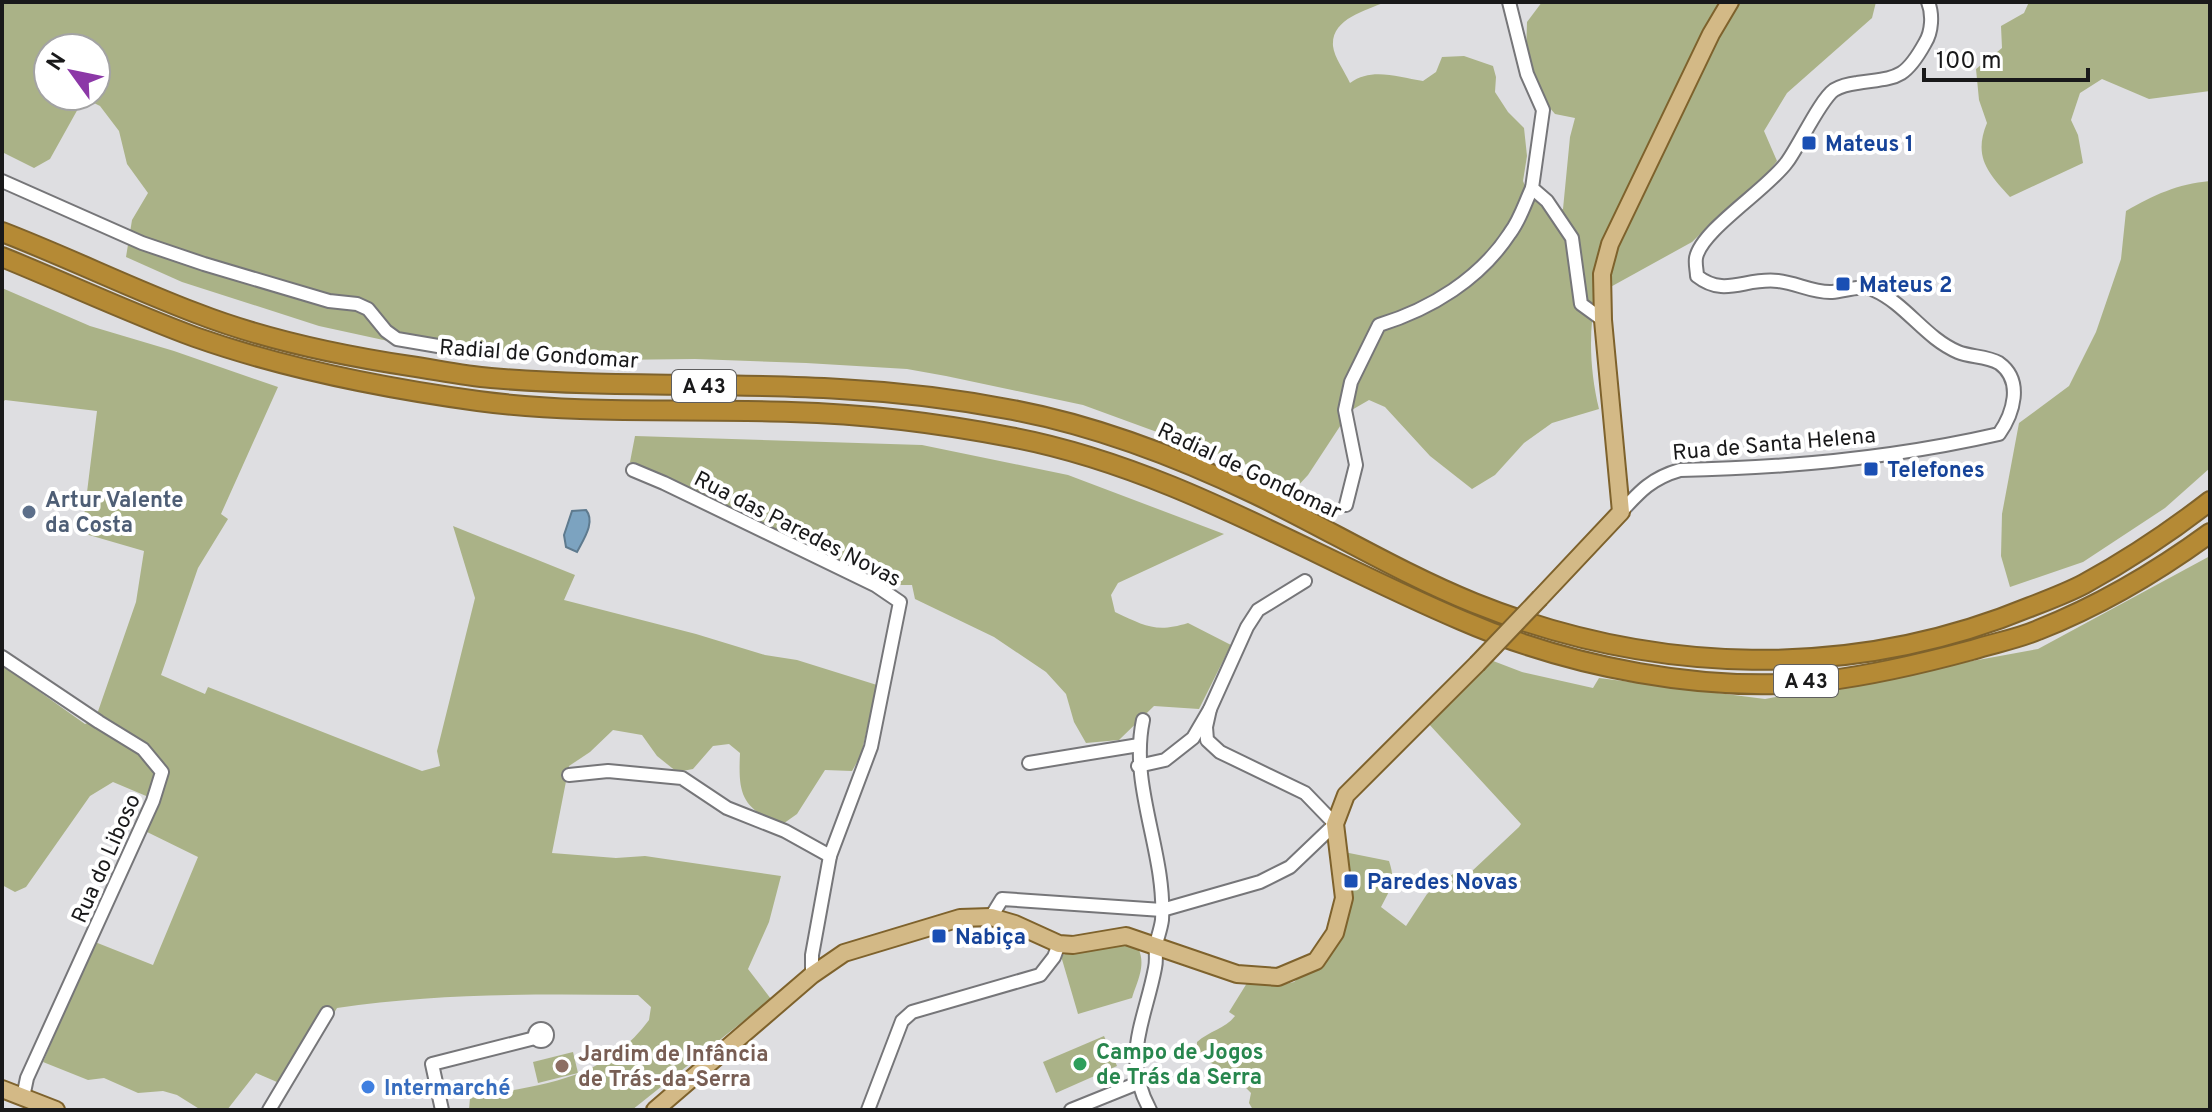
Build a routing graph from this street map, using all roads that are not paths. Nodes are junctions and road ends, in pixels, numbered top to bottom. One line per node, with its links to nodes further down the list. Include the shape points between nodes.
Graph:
1 (1509, 2): 5 (street, via 1527,74 1543,110)
2 (1730, 2): 8 (main road, via 1610,244 1602,274)
3 (1928, 2): 13 (street, Rua de Santa Helena, via 1930,35 1916,59 1905,72 1886,80 1832,91 1786,164 1716,227 1696,256 1697,276 1710,286 1757,279 1821,291 1872,289 1958,352 1998,363 2015,393 2011,417 1999,434 1905,452 1820,464 1680,470 1660,476)
4 (2, 181): 9 (street, via 155,247 329,301 357,304 397,339)
5 (1532, 188): 8 (street, via 1572,238 1581,304); 12 (street, via 1512,231 1490,259 1412,315 1379,325 1351,382 1345,410 1356,465)
6 (2, 232): 11 (highway, Radial de Gondomar / A 43, via 199,314 348,356 486,378 838,388 924,395 1033,414 1184,462 1471,602 1547,629 1687,657 1814,659 1904,648 1994,622 2080,586)
7 (2, 257): 14 (highway, Radial de Gondomar / A 43, via 195,336 370,383 482,402 598,410 875,417 1032,442 1171,487 1466,623 1534,648 1685,679 1823,681 1934,661 2036,631 2116,594)
8 (1603, 320): 13 (main road)
9 (486, 350)
10 (633, 470): 24 (street, Rua das Paredes Novas, via 875,585 900,602 871,747)
11 (2210, 501)
12 (1346, 505)
13 (1621, 512): 23 (main road, Rua de Santa Helena, bridge, via 1346,795)
14 (2210, 533)
15 (1305, 581): 17 (street, via 1258,610)
16 (2, 657): 34 (street, Rua do Liboso, via 143,749 162,772)
17 (1210, 709): 21 (street, via 1193,738 1165,760); 23 (street, via 1207,740 1220,752 1305,793)
18 (1143, 720): 19 (street)
19 (1139, 745): 20 (street); 21 (street)
20 (1029, 763)
21 (1138, 766): 25 (street)
22 (569, 775): 24 (street, via 608,771 682,778 727,808)
23 (1335, 824): 25 (street, via 1290,867 1260,882); 28 (main road, via 1344,898 1335,933 1316,961 1278,977 1237,974)
24 (830, 856): 29 (street, Rua das Paredes Novas)
25 (1162, 910): 26 (street, via 1002,899); 28 (street)
26 (991, 917): 27 (main road); 29 (main road, via 960,918 857,948)
27 (1059, 944): 28 (main road, via 1126,936); 39 (street, via 1040,975 912,1012 902,1021)
28 (1156, 946): 32 (street, via 1156,966 1134,1053)
29 (812, 975): 38 (main road)
30 (327, 1013): 36 (street)
31 (535, 1038): 37 (street, via 432,1064)
32 (1138, 1083): 40 (street); 41 (street)
33 (2, 1089): 34 (main road)
34 (23, 1097): 35 (main road)
35 (56, 1110)
36 (269, 1110)
37 (442, 1110)
38 (655, 1110)
39 (868, 1110)
40 (1071, 1110)
41 (1150, 1110)

